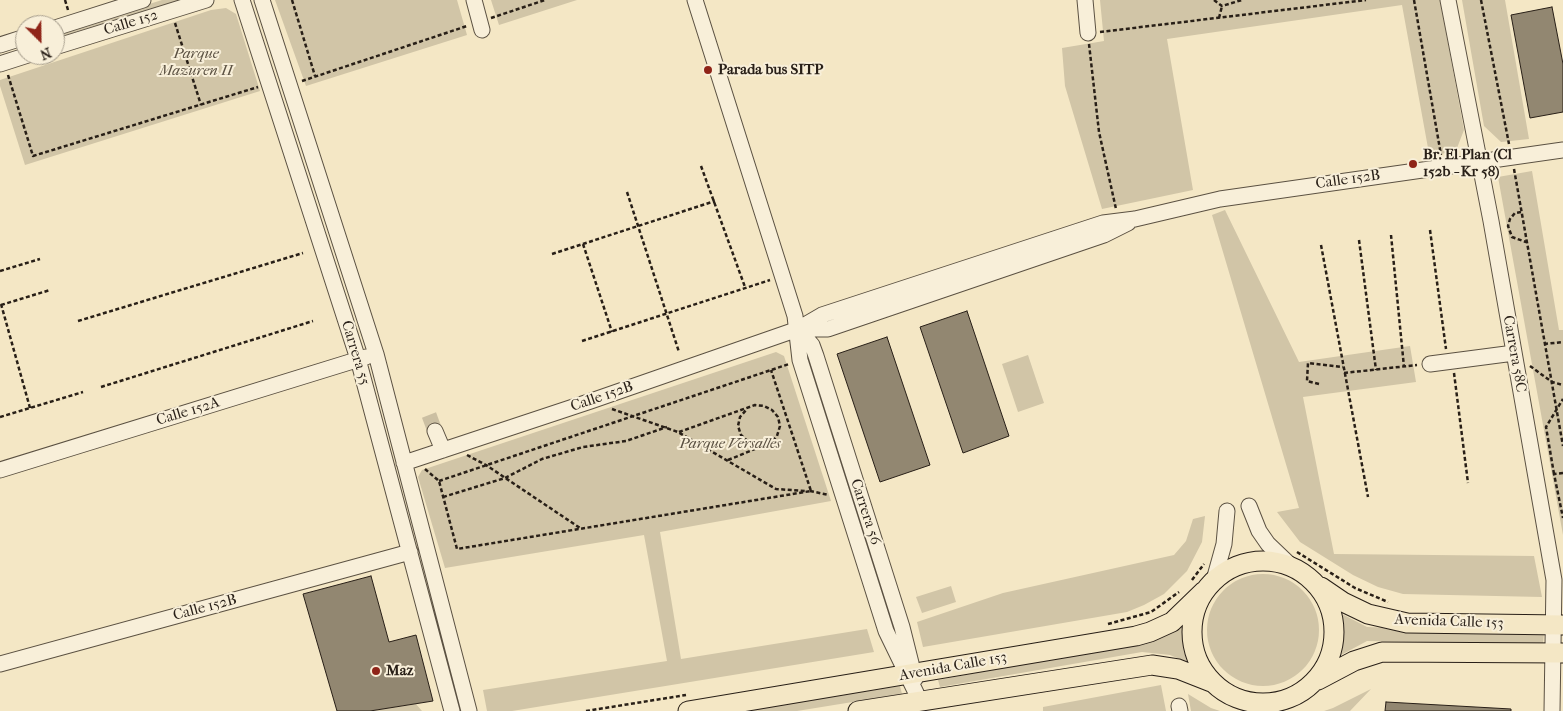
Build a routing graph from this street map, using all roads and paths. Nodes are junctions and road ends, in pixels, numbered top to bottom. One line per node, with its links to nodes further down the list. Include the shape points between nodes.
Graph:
1 (64, 0): 17 (path)
2 (143, 0): 21 (street, Calle 152)
3 (206, 0): 24 (street, Calle 152)
4 (242, 0): 29 (street, Carrera 55)
5 (262, 0): 30 (street, Carrera 55)
6 (292, 0): 28 (path)
7 (544, 0): 18 (path)
8 (695, 0): 62 (street, Carrera 56)
9 (1085, 0): 22 (street)
10 (1214, 0): 16 (path)
11 (1242, 0): 16 (path)
12 (1366, 0): 20 (path)
13 (1414, 0): 36 (path)
14 (1448, 0): 34 (street, Carrera 58C)
15 (1481, 0): 33 (path)
16 (1222, 6): 20 (path)
17 (68, 10)
18 (478, 15): 28 (path)
19 (173, 18): 31 (path)
20 (1219, 18): 22 (path)
21 (65, 25)
22 (1088, 33): 43 (path, via 1099,132)
23 (15, 40): 25 (street)
24 (65, 44)
25 (0, 45)
26 (15, 61): 27 (street)
27 (3, 67): 31 (path, via 33,156)
28 (316, 76): 30 (path)
29 (269, 83): 31 (path); 39 (street, Carrera 55)
30 (289, 85): 37 (street, Carrera 55)
31 (201, 104)
32 (1563, 150): 33 (street, Calle 152B)
33 (1512, 157): 34 (street, Calle 152B); 41 (path)
34 (1479, 162): 36 (street, Calle 152B); 68 (street, Carrera 58C)
35 (701, 166): 40 (path)
36 (1443, 166): 42 (street, Calle 152B, via 1220,199)
37 (323, 190): 39 (street); 69 (street, Carrera 55)
38 (627, 192): 44 (path)
39 (305, 195): 70 (street, Carrera 55)
40 (714, 201): 44 (path); 56 (path)
41 (1521, 212): 48 (path); 48 (path, via 1515,213 1508,226 1512,237)
42 (1135, 219): 43 (street, Calle 152B); 62 (street, Calle 152B, via 1104,236 828,329)
43 (1119, 220): 62 (street, Calle 152B, via 822,315)
44 (638, 224): 49 (path); 59 (path)
45 (1430, 230): 72 (path)
46 (1391, 235): 75 (path)
47 (1359, 240): 77 (path)
48 (1527, 242): 66 (path)
49 (583, 244): 52 (path); 63 (path)
50 (1321, 245): 74 (path)
51 (304, 253): 60 (path)
52 (552, 254)
53 (40, 259): 54 (path)
54 (0, 271)
55 (771, 280): 56 (path)
56 (745, 288): 59 (path)
57 (50, 290): 58 (path)
58 (1, 305): 86 (path)
59 (668, 314): 63 (path); 67 (path)
60 (78, 321)
61 (313, 321): 82 (path)
62 (798, 329): 71 (street, Carrera 56); 85 (street, Calle 152B); 125 (street, Carrera 56, via 812,345 816,356 902,627)
63 (612, 332): 64 (path)
64 (582, 341)
65 (1563, 342): 66 (path)
66 (1544, 344): 79 (path)
67 (679, 352)
68 (1514, 353): 72 (street); 79 (path); 122 (street, Carrera 58C, via 1554,580)
69 (376, 354): 70 (street, Calle 152A); 98 (street, Carrera 55)
70 (358, 359): 100 (street, Calle 152A); 114 (street, Carrera 55)
71 (800, 360): 76 (path); 109 (street, Carrera 56)
72 (1451, 361): 73 (street); 105 (path)
73 (1430, 364): 75 (path)
74 (1343, 367): 78 (path); 80 (path, via 1308,363 1307,381)
75 (1404, 367): 77 (path)
76 (771, 370): 89 (path); 106 (path)
77 (1376, 370): 78 (path)
78 (1344, 373): 108 (path)
79 (1552, 382): 81 (path); 88 (path)
80 (1319, 384)
81 (1563, 385)
82 (101, 387)
83 (83, 392): 86 (path)
84 (1563, 399): 88 (path)
85 (591, 401): 89 (path); 96 (street, Calle 152B)
86 (30, 408): 90 (path)
87 (746, 410): 93 (path); 94 (path, via 738,426 741,436 753,446); 94 (path, via 764,406 778,417 777,436 771,443)
88 (1557, 412): 95 (path); 102 (path, via 1546,427)
89 (633, 416): 91 (path); 99 (path)
90 (0, 417)
91 (667, 427): 93 (path); 103 (path, via 626,441 583,447 542,459)
92 (435, 431): 96 (street)
93 (678, 432): 97 (path)
94 (761, 446): 97 (path)
95 (1563, 446)
96 (448, 449): 98 (street, Calle 152B); 99 (path)
97 (727, 460): 106 (path, via 776,489)
98 (409, 462): 104 (path); 128 (street, Carrera 55)
99 (486, 466): 103 (path); 104 (path)
100 (0, 470)
101 (1563, 473): 102 (path)
102 (1554, 474): 112 (path)
103 (505, 478): 107 (path); 113 (path)
104 (439, 481): 107 (path)
105 (1468, 483)
106 (811, 492): 109 (path); 113 (path)
107 (443, 497): 113 (path, via 457,549)
108 (1368, 497)
109 (843, 498): 125 (street, Carrera 56, via 886,631)
110 (1249, 506): 115 (street, via 1268,544)
111 (1227, 511): 118 (street, via 1224,544)
112 (1563, 518)
113 (581, 529)
114 (410, 552): 124 (street, Calle 152B); 129 (street, Carrera 55)
115 (1293, 558): 117 (main road); 118 (main road, via 1242,564); 120 (path)
116 (1206, 560): 118 (path)
117 (1314, 582): 122 (main road, Avenida Calle 153, via 1356,608 1388,620); 126 (main road, via 1330,608 1334,639 1331,655)
118 (1203, 584): 125 (main road, Avenida Calle 153, via 1172,622 1150,632); 127 (main road, via 1194,614 1192,639 1198,663)
119 (1184, 588): 121 (path, via 1151,612)
120 (1391, 602)
121 (1104, 624)
122 (1558, 625): 123 (street, Carrera 58C)
123 (1558, 653): 126 (main road, Avenida Calle 153, via 1382,652 1354,660); 135 (street, Carrera 58C)
124 (0, 664)
125 (910, 675): 130 (street, Carrera 56); 133 (main road, Avenida Calle 153)
126 (1314, 681): 127 (main road, via 1286,700 1263,704 1230,696)
127 (1212, 682): 130 (main road, Avenida Calle 153, via 1178,669 1152,665)
128 (463, 689): 129 (street); 132 (street, Carrera 55)
129 (448, 693): 131 (street, Carrera 55)
130 (920, 706): 134 (main road, Avenida Calle 153)
131 (452, 711)
132 (469, 711)
133 (688, 711)
134 (858, 711)
135 (1552, 711)

